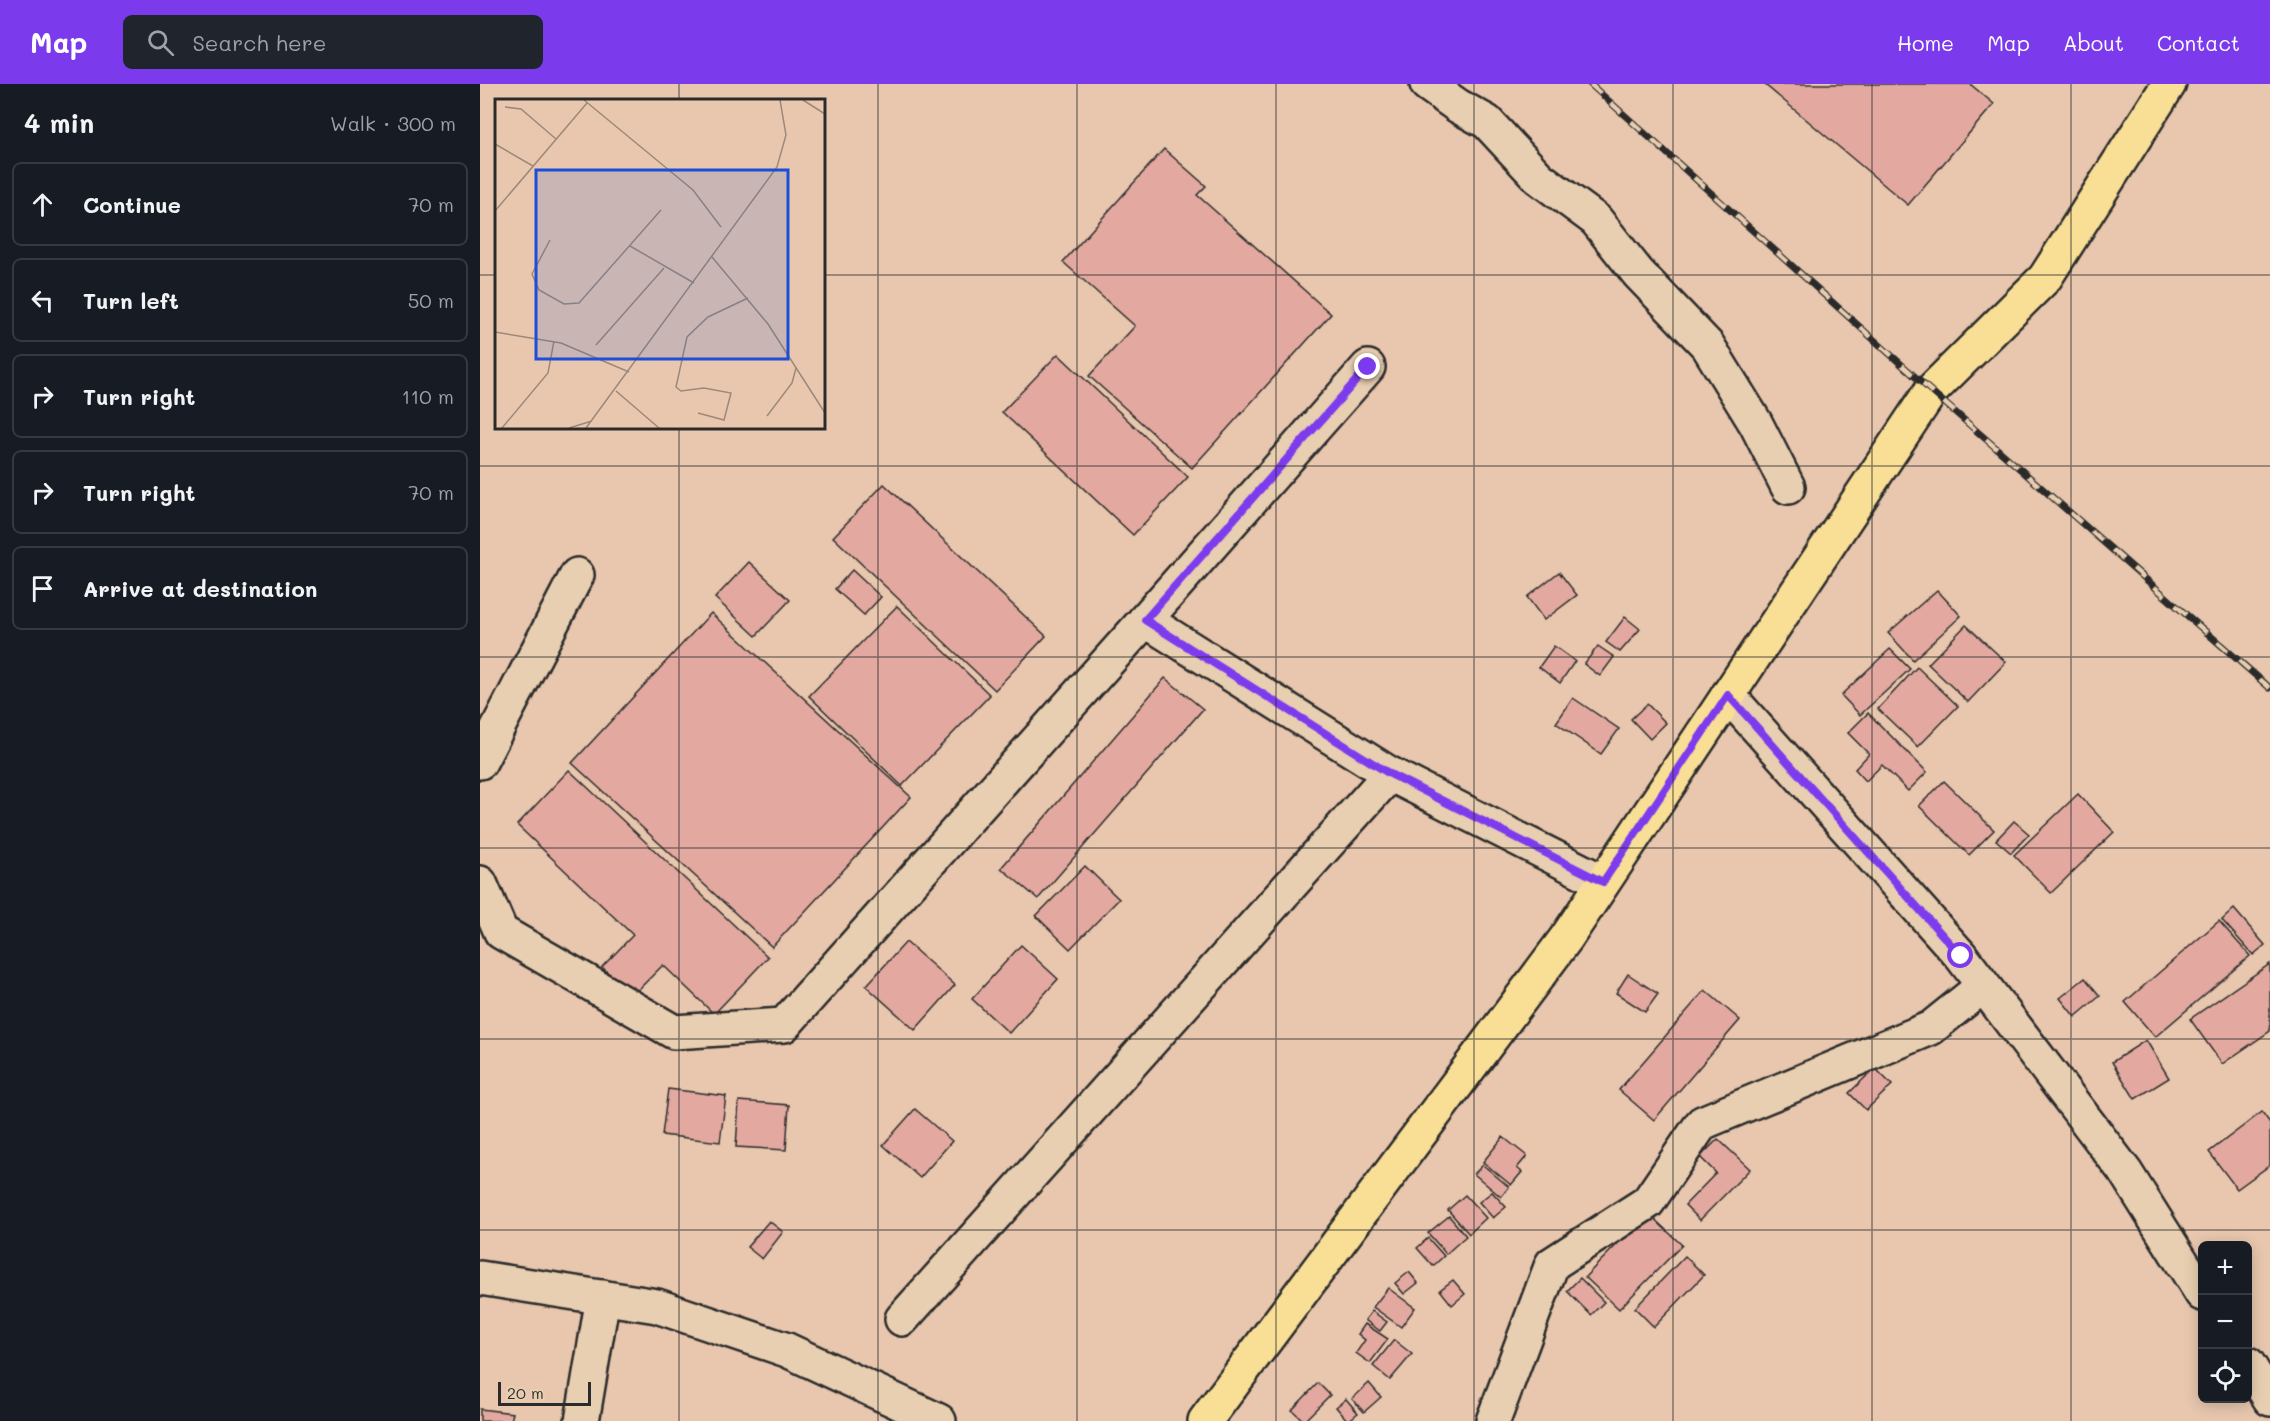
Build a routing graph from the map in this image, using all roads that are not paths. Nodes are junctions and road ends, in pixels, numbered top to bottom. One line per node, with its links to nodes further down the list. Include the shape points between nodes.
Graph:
1 (1428, 84): 4 (street, via 1487,122 1539,178 1596,220 1638,273 1708,346 1756,424)
2 (2169, 84): 7 (main road, via 2045,278 1931,391)
3 (1368, 367): 6 (street)
4 (1788, 487)
5 (577, 575): 8 (street)
6 (1145, 620): 9 (street); 11 (street, via 784,1025 674,1032 501,932)
7 (1728, 695): 10 (main road); 12 (street, via 1961,956)
8 (480, 762)
9 (1390, 774): 10 (street); 16 (street)
10 (1603, 882): 21 (main road, via 1567,937)
11 (480, 883)
12 (1983, 986): 14 (street, via 2126,1173); 22 (street, via 1931,1028 1702,1123 1648,1202 1552,1264)
13 (480, 1278): 15 (street)
14 (2198, 1288)
15 (603, 1297): 19 (street); 20 (street, via 657,1306 787,1350)
16 (902, 1319)
17 (2252, 1372): 18 (street)
18 (2270, 1399)
19 (582, 1421)
20 (939, 1421)
21 (1205, 1421)
22 (1493, 1421)

